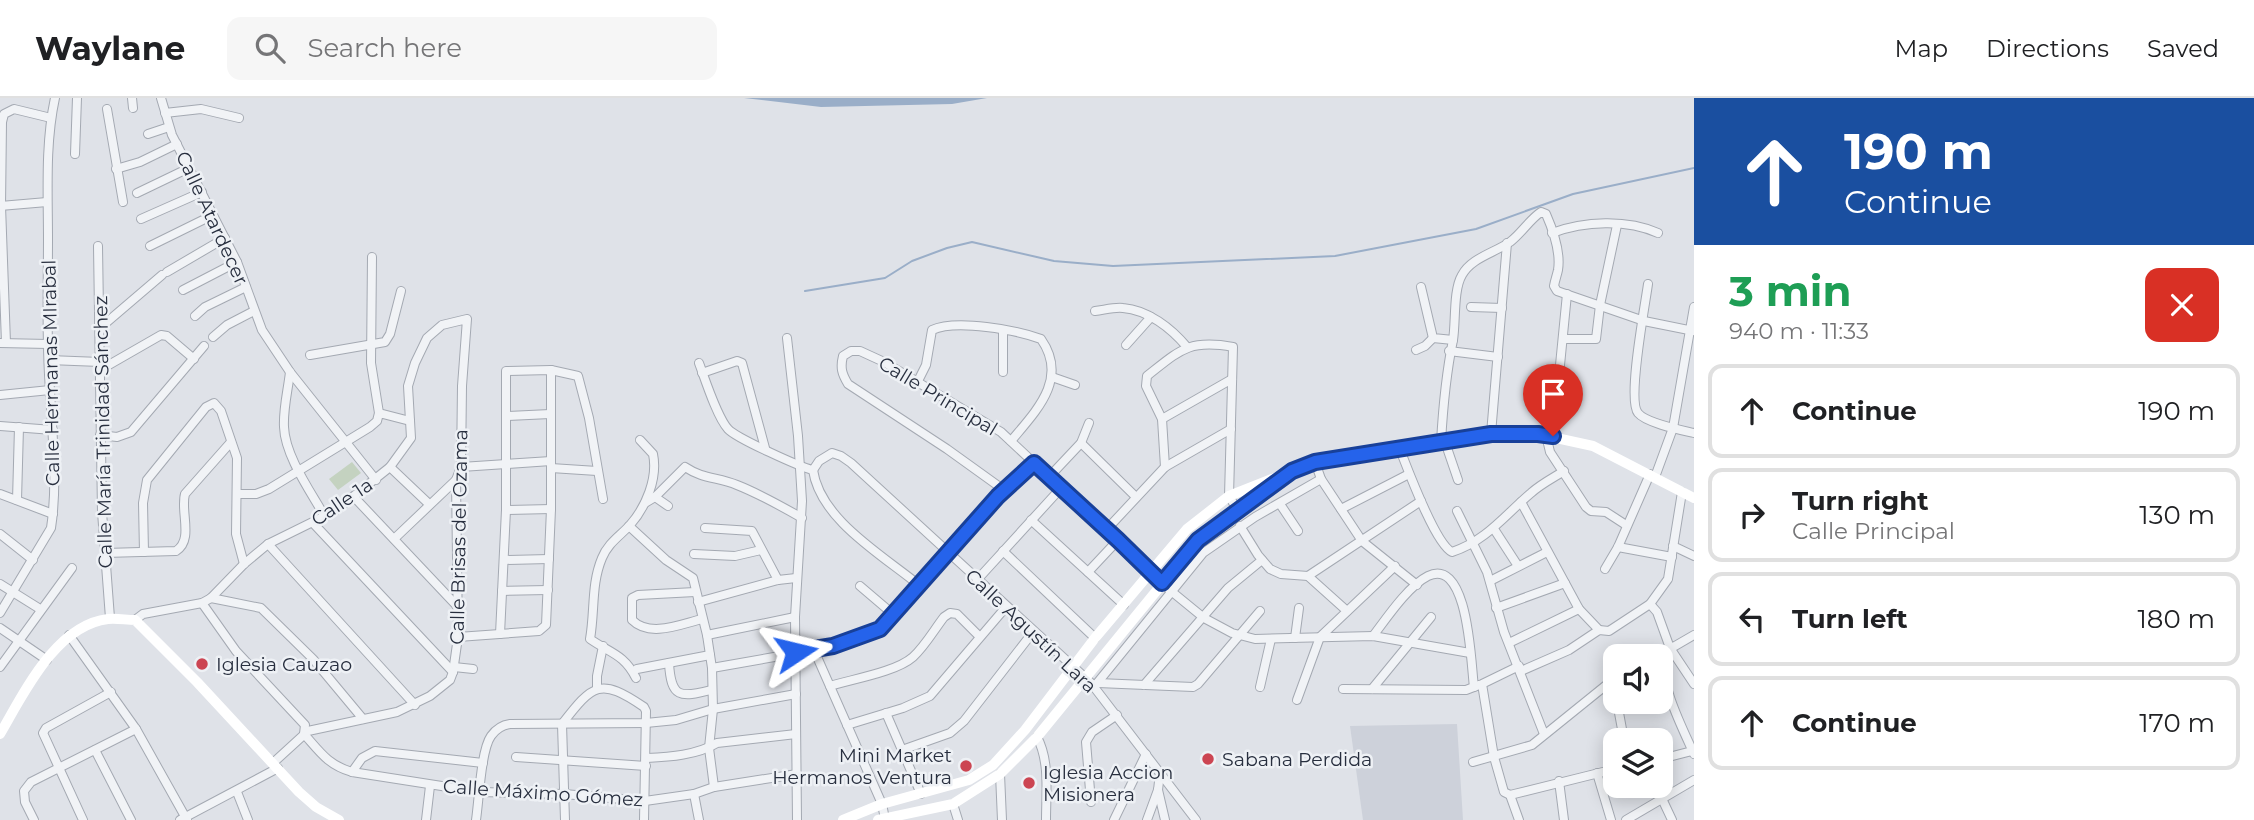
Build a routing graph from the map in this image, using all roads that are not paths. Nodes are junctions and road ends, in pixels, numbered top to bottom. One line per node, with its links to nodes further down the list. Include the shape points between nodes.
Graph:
1 (55, 98): 8 (street, Calle Hermanas MIrabal)
2 (77, 98): 13 (street)
3 (132, 98): 5 (street)
4 (161, 98): 7 (street, Calle Atardecer)
5 (133, 108)
6 (107, 110): 15 (street)
7 (165, 113): 9 (street, via 201,110); 10 (street, Calle Atardecer)
8 (51, 118): 18 (street, Calle Hermanas MIrabal); 20 (street, via 14,108 4,114)
9 (239, 118)
10 (169, 127): 11 (street); 12 (street, Calle Atardecer)
11 (148, 134)
12 (177, 145): 14 (street, Calle Atardecer); 15 (street)
13 (75, 154)
14 (189, 168): 16 (street, Calle Atardecer); 17 (street)
15 (116, 169): 19 (street)
16 (202, 192): 21 (street, Calle Atardecer); 22 (street)
17 (137, 193)
18 (47, 202): 20 (street); 58 (street, Calle Hermanas MIrabal)
19 (123, 202)
20 (1, 206): 56 (street)
21 (213, 215): 26 (street, Calle Atardecer); 29 (street)
22 (141, 219)
23 (1617, 225): 24 (street, via 1577,226); 25 (street, via 1633,224); 38 (street)
24 (1552, 233): 27 (street, via 1546,214 1541,212); 37 (street, via 1559,269 1554,286)
25 (1658, 233)
26 (225, 239): 31 (street, Calle Atardecer); 48 (street, via 164,274)
27 (1507, 243): 41 (street); 55 (street, via 1471,262 1460,277)
28 (98, 246): 48 (street, Calle María Trinidad Sánchez)
29 (150, 246)
30 (372, 257): 57 (street)
31 (237, 262): 33 (street, Calle Atardecer); 35 (street)
32 (1648, 284): 47 (street)
33 (246, 287): 43 (street, Calle Atardecer); 44 (street)
34 (1421, 287): 53 (street)
35 (183, 290)
36 (401, 291): 57 (street, via 388,339)
37 (1567, 294): 38 (street); 54 (street)
38 (1600, 305): 47 (street); 54 (street, via 1596,339)
39 (1471, 307): 41 (street)
40 (1694, 307): 50 (street)
41 (1502, 309): 65 (street)
42 (1095, 311): 45 (street, via 1123,307)
43 (254, 312): 51 (street); 71 (street, Calle Atardecer)
44 (195, 316)
45 (1151, 317): 59 (street); 61 (street, via 1175,332)
46 (467, 319): 84 (street, Calle 1a, via 442,326 427,338 408,386); 108 (street, Calle Brisas del Ozama)
47 (1644, 321): 50 (street); 88 (street, via 1635,372 1636,408 1641,416)
48 (100, 328): 69 (street, Calle María Trinidad Sánchez)
49 (1003, 331): 72 (street); 74 (street, via 1041,339 1049,350); 76 (street, via 948,325 932,330 926,365)
50 (1692, 331): 88 (street)
51 (213, 337)
52 (787, 338): 109 (street)
53 (1433, 338): 55 (street); 62 (street)
54 (1563, 339): 94 (street)
55 (1453, 340): 63 (street)
56 (3, 343): 58 (street)
57 (371, 343): 64 (street); 80 (street)
58 (48, 344): 67 (street, Calle Hermanas MIrabal)
59 (1126, 345)
60 (204, 346): 66 (street)
61 (1187, 347): 75 (street, via 1233,347); 83 (street, via 1147,376)
62 (1416, 350)
63 (1449, 351): 65 (street); 99 (street)
64 (310, 355)
65 (1498, 357): 92 (street)
66 (194, 359): 69 (street, via 167,335 161,335); 93 (street, via 131,432 117,437)
67 (48, 360): 69 (street); 78 (street, Calle Hermanas MIrabal)
68 (699, 363): 73 (street)
69 (100, 366): 93 (street, Calle María Trinidad Sánchez)
70 (551, 370): 81 (street); 82 (street, via 508,370); 113 (street, via 575,374 579,379)
71 (290, 372): 98 (street, Calle Atardecer); 111 (street, via 284,426)
72 (1003, 372)
73 (702, 373): 102 (street, via 728,429); 102 (street, via 742,363)
74 (1052, 377): 77 (street); 96 (street, via 1038,409)
75 (1232, 379): 83 (street); 89 (street)
76 (917, 383): 96 (street, Calle Principal); 124 (street, Calle Principal, via 860,351 843,356 841,366 848,384)
77 (1075, 385)
78 (50, 390): 79 (street); 90 (street, Calle Hermanas MIrabal)
79 (0, 395)
80 (379, 413): 84 (street); 98 (street, via 370,427)
81 (551, 414): 82 (street); 105 (street)
82 (506, 416): 106 (street)
83 (1162, 419): 110 (street)
84 (410, 421): 107 (street, Calle 1a, via 411,438)
85 (1089, 423): 100 (street)
86 (0, 426): 87 (street)
87 (19, 427): 90 (street); 134 (street)
88 (1672, 428): 91 (street); 117 (street)
89 (1231, 429): 110 (street); 128 (street)
90 (53, 430): 146 (street, Calle Hermanas MIrabal)
91 (1694, 433)
92 (1491, 434): 94 (street); 99 (street)
93 (100, 435): 171 (street, Calle María Trinidad Sánchez)
94 (1550, 436): 115 (street, via 1550,452); 117 (street, via 1592,446)
95 (640, 440): 137 (street, via 652,453 654,464)
96 (1011, 441): 104 (street, Calle Principal)
97 (231, 442): 126 (street, via 237,458); 168 (street, via 185,494 185,539 180,549); 168 (street, via 221,411 210,404 147,480)
98 (345, 442): 111 (street); 120 (street, Calle Atardecer)
99 (1443, 442): 101 (street); 122 (street)
100 (1081, 443): 118 (street); 131 (street)
101 (1399, 447): 103 (street); 116 (street)
102 (765, 448): 109 (street)
103 (1315, 462): 114 (street); 119 (street)
104 (1034, 463): 118 (street, Calle Principal); 124 (street)
105 (551, 465): 106 (street); 113 (street); 141 (street)
106 (506, 466): 108 (street); 143 (street)
107 (390, 467): 120 (street, Calle 1a); 138 (street)
108 (461, 467): 121 (street, Calle Brisas del Ozama)
109 (800, 467): 112 (street); 148 (street)
110 (1165, 467): 131 (street)
111 (298, 469): 126 (street, via 269,489); 147 (street)
112 (813, 470): 170 (street, Calle Agustín Lara, via 826,456 841,456); 196 (street, via 835,515)
113 (597, 471): 133 (street)
114 (1292, 471): 128 (street); 144 (street)
115 (1564, 471): 136 (street); 151 (street, via 1586,507 1606,512)
116 (1409, 474): 135 (street); 142 (street)
117 (1653, 476): 125 (street); 151 (street)
118 (1049, 477): 123 (street, Calle Principal)
119 (1321, 479): 139 (street); 142 (street)
120 (376, 480): 129 (street, Calle 1a)
121 (456, 480): 138 (street); 207 (street, Calle Brisas del Ozama)
122 (1458, 480)
123 (1061, 488): 149 (street); 156 (street, Calle Principal)
124 (1004, 490): 170 (street)
125 (1682, 492): 132 (street); 165 (street)
126 (237, 494): 179 (street, via 236,534)
127 (0, 495): 134 (street)
128 (1229, 496): 144 (street); 185 (street, via 1187,529)
129 (354, 497): 147 (street, Calle 1a); 159 (street)
130 (655, 497): 137 (street); 140 (street); 148 (street, via 685,467 698,476 759,494)
131 (1136, 497): 156 (street)
132 (1694, 498)
133 (603, 499)
134 (17, 500): 146 (street)
135 (1421, 501): 161 (street); 162 (street, via 1448,551)
136 (1521, 502): 155 (street); 169 (street)
137 (645, 503): 152 (street)
138 (429, 504): 159 (street)
139 (1280, 504): 153 (street); 157 (street)
140 (668, 506)
141 (551, 509): 143 (street); 175 (street)
142 (1341, 509): 161 (street)
143 (506, 510): 177 (street)
144 (1238, 511): 191 (street, via 1198,540)
145 (1457, 511): 162 (street)
146 (53, 514): 176 (street, Calle Hermanas MIrabal, via 51,528)
147 (326, 517): 150 (street, Calle 1a)
148 (802, 518): 187 (street)
149 (1031, 520): 167 (street); 184 (street)
150 (313, 523): 163 (street, Calle 1a); 255 (street)
151 (1626, 525): 164 (street)
152 (629, 526): 200 (street, via 693,578); 243 (street, via 607,549 597,573 590,639)
153 (1240, 526): 178 (street); 201 (street, via 1195,560)
154 (705, 528): 166 (street, via 750,530)
155 (1494, 529): 162 (street); 181 (street)
156 (1107, 530): 160 (street, Calle Principal)
157 (1298, 531)
158 (0, 534): 176 (street)
159 (394, 539): 207 (street)
160 (1118, 540): 184 (street); 185 (street, Calle Principal)
161 (1362, 541): 180 (street); 186 (street)
162 (1474, 542): 190 (street)
163 (268, 544): 179 (street, Calle 1a); 272 (street)
164 (1618, 547): 174 (street); 183 (street)
165 (1673, 547): 173 (street); 174 (street)
166 (761, 550): 172 (street, via 735,556); 188 (street)
167 (1003, 551): 189 (street); 235 (street)
168 (144, 552): 171 (street)
169 (1547, 552): 181 (street); 192 (street)
170 (947, 553): 189 (street, Calle Agustín Lara); 196 (street)
171 (105, 554): 219 (street, Calle María Trinidad Sánchez)
172 (694, 554)
173 (1694, 556)
174 (1672, 557): 205 (street, via 1663,588)
175 (549, 559): 177 (street); 197 (street)
176 (33, 560): 199 (street, Calle Hermanas MIrabal)
177 (504, 560): 198 (street)
178 (1262, 560): 186 (street, via 1281,574); 220 (street, via 1228,588)
179 (244, 564): 202 (street, Calle 1a)
180 (1395, 566): 194 (street); 214 (street)
181 (1518, 566): 190 (street)
182 (72, 568): 211 (street)
183 (1605, 569)
184 (1088, 572): 206 (street)
185 (1150, 572): 191 (street, Calle Principal); 206 (street)
186 (1308, 576): 214 (street)
187 (796, 578): 188 (street); 217 (street)
188 (778, 580): 203 (street)
189 (976, 580): 208 (street, Calle Agustín Lara)
190 (1490, 581): 210 (street)
191 (1162, 583): 201 (street, Calle Principal); 257 (street)
192 (1565, 583): 210 (street); 212 (street)
193 (0, 584): 199 (street)
194 (1417, 585): 231 (street); 246 (street, via 1436,574 1453,583 1461,596)
195 (860, 586): 216 (street)
196 (920, 586): 216 (street)
197 (548, 590): 198 (street); 226 (street, via 544,628)
198 (502, 591): 226 (street)
199 (14, 592): 211 (street); 215 (street, Calle Hermanas MIrabal)
200 (695, 592): 203 (street); 221 (street, via 638,595 632,598 632,620 650,629)
201 (1171, 592): 220 (street, Calle Principal); 260 (street)
202 (211, 598): 204 (street, Calle 1a); 277 (street, via 261,608 313,659)
203 (698, 602): 221 (street)
204 (202, 603): 222 (street, Calle 1a, via 143,614); 283 (street, Calle Máximo Gómez, via 236,651 305,725)
205 (1650, 604): 224 (street, via 1609,631); 241 (street, via 1657,612)
206 (1124, 605): 235 (street)
207 (457, 606): 232 (street, Calle Brisas del Ozama)
208 (1006, 607): 225 (street, Calle Agustín Lara); 230 (street)
209 (1299, 608): 236 (street)
210 (1496, 608): 240 (street)
211 (40, 609): 238 (street)
212 (1579, 609): 224 (street); 240 (street)
213 (1260, 611): 233 (street)
214 (1347, 611): 234 (street)
215 (0, 613)
216 (894, 615): 244 (street, via 869,635)
217 (795, 617): 228 (street); 245 (street)
218 (1431, 617): 239 (street)
219 (110, 618): 222 (street); 227 (street)
220 (1204, 618): 233 (street, Calle Principal); 261 (street)
221 (702, 619): 228 (street)
222 (135, 620): 299 (street)
223 (0, 628): 238 (street)
224 (1599, 631): 256 (street, via 1569,650)
225 (1033, 632): 252 (street, Calle Agustín Lara); 289 (street, via 964,721 950,733)
226 (500, 634): 232 (street)
227 (69, 635): 249 (street); 269 (street)
228 (707, 635): 247 (street)
229 (1694, 635): 242 (street)
230 (979, 636): 262 (street, via 957,614 950,613 908,661); 275 (street, via 930,696)
231 (1373, 636): 234 (street); 239 (street)
232 (458, 637): 255 (street, Calle Brisas del Ozama)
233 (1240, 637): 237 (street); 261 (street, via 1198,684 1187,688)
234 (1320, 637): 236 (street); 271 (street)
235 (1095, 638): 252 (street)
236 (1295, 638): 237 (street)
237 (1271, 639): 263 (street)
238 (19, 641): 249 (street); 251 (street)
239 (1411, 643): 246 (street); 267 (street)
240 (1509, 643): 256 (street)
241 (1664, 644)
242 (1673, 645)
243 (603, 646): 250 (street, via 636,673); 265 (street)
244 (814, 650): 245 (street); 262 (street)
245 (796, 652): 254 (street); 270 (street)
246 (1470, 653): 258 (street)
247 (710, 655): 250 (street); 254 (street)
248 (1673, 659): 259 (street)
249 (47, 660): 282 (street)
250 (668, 663): 268 (street, via 679,695)
251 (0, 667)
252 (1073, 667): 257 (street, Calle Agustín Lara); 317 (street, via 993,765 970,780)
253 (473, 668): 255 (street)
254 (712, 668): 268 (street)
255 (454, 669): 272 (street, Calle Brisas del Ozama, via 442,687)
256 (1520, 669): 258 (street); 285 (street)
257 (1084, 678): 260 (street, Calle Agustín Lara); 286 (street)
258 (1481, 684): 267 (street, via 1437,690); 294 (street)
259 (1694, 684)
260 (1096, 685): 261 (street); 276 (street, Calle Agustín Lara)
261 (1144, 685)
262 (830, 686): 280 (street)
263 (1260, 687)
264 (1603, 687): 285 (street)
265 (597, 689): 278 (street, via 627,695 644,707); 279 (street, via 581,699)
266 (1343, 689): 267 (street)
267 (1372, 689)
268 (711, 690): 274 (street)
269 (111, 692): 281 (street); 300 (street, via 46,728 43,738)
270 (796, 694): 274 (street); 284 (street)
271 (1297, 700)
272 (415, 705): 277 (street, Calle Brisas del Ozama)
273 (1673, 705): 290 (street)
274 (713, 709): 278 (street); 287 (street)
275 (886, 713): 280 (street); 289 (street)
276 (1117, 715): 291 (street, Calle Agustín Lara); 321 (street, via 1092,732 1086,742)
277 (363, 719): 283 (street, Calle Brisas del Ozama)
278 (646, 723): 279 (street); 296 (street)
279 (562, 724): 295 (street); 298 (street, via 502,726 491,736)
280 (847, 725): 322 (street)
281 (136, 729): 288 (street); 324 (street)
282 (0, 734)
283 (304, 734): 299 (street, Calle Brisas del Ozama); 301 (street, Calle Máximo Gómez, via 327,760)
284 (796, 734): 287 (street, via 717,743); 305 (street)
285 (1544, 734): 294 (street, via 1532,745)
286 (1037, 737): 306 (street); 340 (street, via 1045,758)
287 (709, 748): 296 (street); 310 (street)
288 (95, 750): 300 (street); 328 (street)
289 (902, 750): 317 (street)
290 (1693, 752): 292 (street)
291 (1146, 754): 302 (street, Calle Agustín Lara); 341 (street)
292 (1673, 756)
293 (516, 757): 295 (street)
294 (1494, 757): 297 (street); 318 (street, via 1504,792)
295 (564, 759): 296 (street); 315 (street)
296 (646, 762): 320 (street)
297 (1473, 762)
298 (483, 763): 301 (street, via 375,751 362,758); 314 (street)
299 (276, 766): 313 (street, Calle Brisas del Ozama); 325 (street)
300 (58, 769): 326 (street, via 31,782 24,791); 327 (street)
301 (352, 772): 309 (street, Calle Máximo Gómez)
302 (1160, 772): 311 (street); 344 (street, Calle Agustín Lara)
303 (1603, 772): 304 (street)
304 (1597, 773): 308 (street); 347 (street)
305 (797, 774): 310 (street, Calle Máximo Gómez); 335 (street)
306 (1000, 774): 323 (street); 339 (street)
307 (1694, 780): 312 (street)
308 (1559, 781): 318 (street); 346 (street)
309 (430, 786): 314 (street, Calle Máximo Gómez); 330 (street)
310 (714, 787): 316 (street, Calle Máximo Gómez)
311 (1158, 790): 342 (street); 343 (street)
312 (1673, 791)
313 (237, 792): 324 (street, Calle Brisas del Ozama); 329 (street)
314 (480, 792): 315 (street, Calle Máximo Gómez); 331 (street)
315 (564, 794): 320 (street, Calle Máximo Gómez); 332 (street)
316 (694, 794): 320 (street, Calle Máximo Gómez); 334 (street)
317 (921, 794): 322 (street)
318 (1510, 795): 345 (street)
319 (1661, 798): 348 (street); 349 (street)
320 (645, 800): 333 (street)
321 (1091, 802)
322 (882, 804): 336 (street); 337 (street)
323 (953, 804): 337 (street); 338 (street)
324 (185, 819)
325 (333, 819)
326 (34, 820)
327 (83, 820)
328 (131, 820)
329 (248, 820)
330 (426, 820)
331 (476, 820)
332 (565, 820)
333 (645, 820)
334 (699, 820)
335 (797, 820)
336 (843, 820)
337 (882, 820)
338 (958, 820)
339 (1002, 820)
340 (1046, 820)
341 (1114, 820)
342 (1147, 820)
343 (1165, 820)
344 (1196, 820)
345 (1519, 820)
346 (1564, 820)
347 (1611, 820)
348 (1626, 820)
349 (1672, 820)

